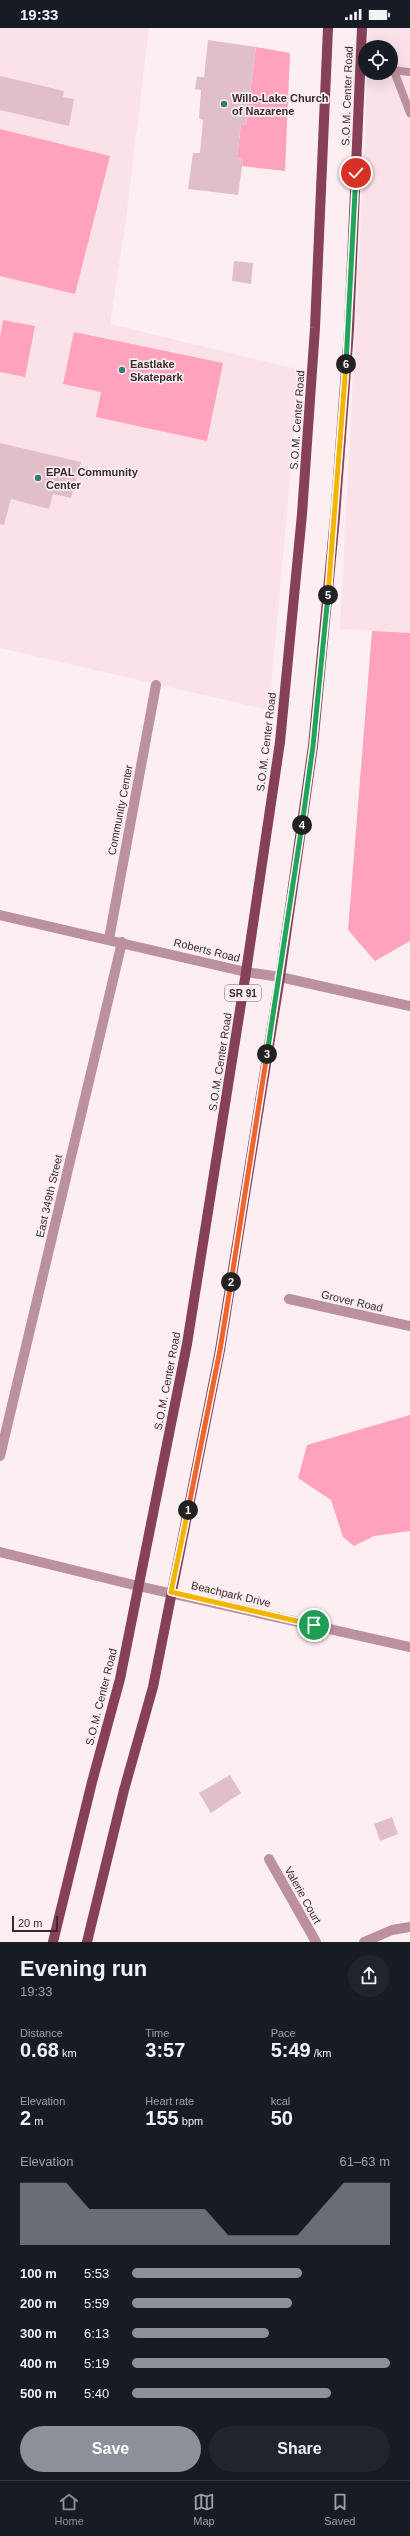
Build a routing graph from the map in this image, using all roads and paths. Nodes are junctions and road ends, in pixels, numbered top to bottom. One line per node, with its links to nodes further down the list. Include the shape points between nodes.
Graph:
1 (328, 28): 13 (main road, S.O.M. Center Road / SR 91, via 315,328 302,514 280,742)
2 (362, 28): 3 (main road, S.O.M. Center Road / SR 91)
3 (362, 40)
4 (398, 71): 5 (lane)
5 (410, 72)
6 (362, 80): 14 (main road, S.O.M. Center Road / SR 91, via 349,330 334,525 313,746)
7 (397, 80): 8 (lane)
8 (410, 113)
9 (156, 685): 11 (street, Community Center)
10 (0, 915): 11 (street, Roberts Road)
11 (109, 939): 12 (street, Roberts Road)
12 (122, 942): 13 (street, Roberts Road); 18 (street, East 349th Street)
13 (246, 972): 14 (street, Roberts Road); 20 (main road, S.O.M. Center Road / SR 91, via 187,1344)
14 (280, 977): 15 (street, Roberts Road); 21 (main road, S.O.M. Center Road / SR 91, via 220,1350)
15 (410, 1006)
16 (289, 1299): 17 (street, Grover Road)
17 (410, 1326)
18 (0, 1456)
19 (0, 1552): 20 (street, Beachpark Drive)
20 (138, 1586): 21 (street, Beachpark Drive); 25 (main road, S.O.M. Center Road / SR 91, via 120,1679)
21 (171, 1592): 22 (street, Beachpark Drive); 26 (main road, S.O.M. Center Road / SR 91, via 153,1687 124,1790)
22 (410, 1647)
23 (269, 1859): 27 (street, Valerie Court)
24 (410, 1927): 28 (street, via 392,1930)
25 (53, 1942)
26 (87, 1942)
27 (316, 1942)
28 (364, 1942)

